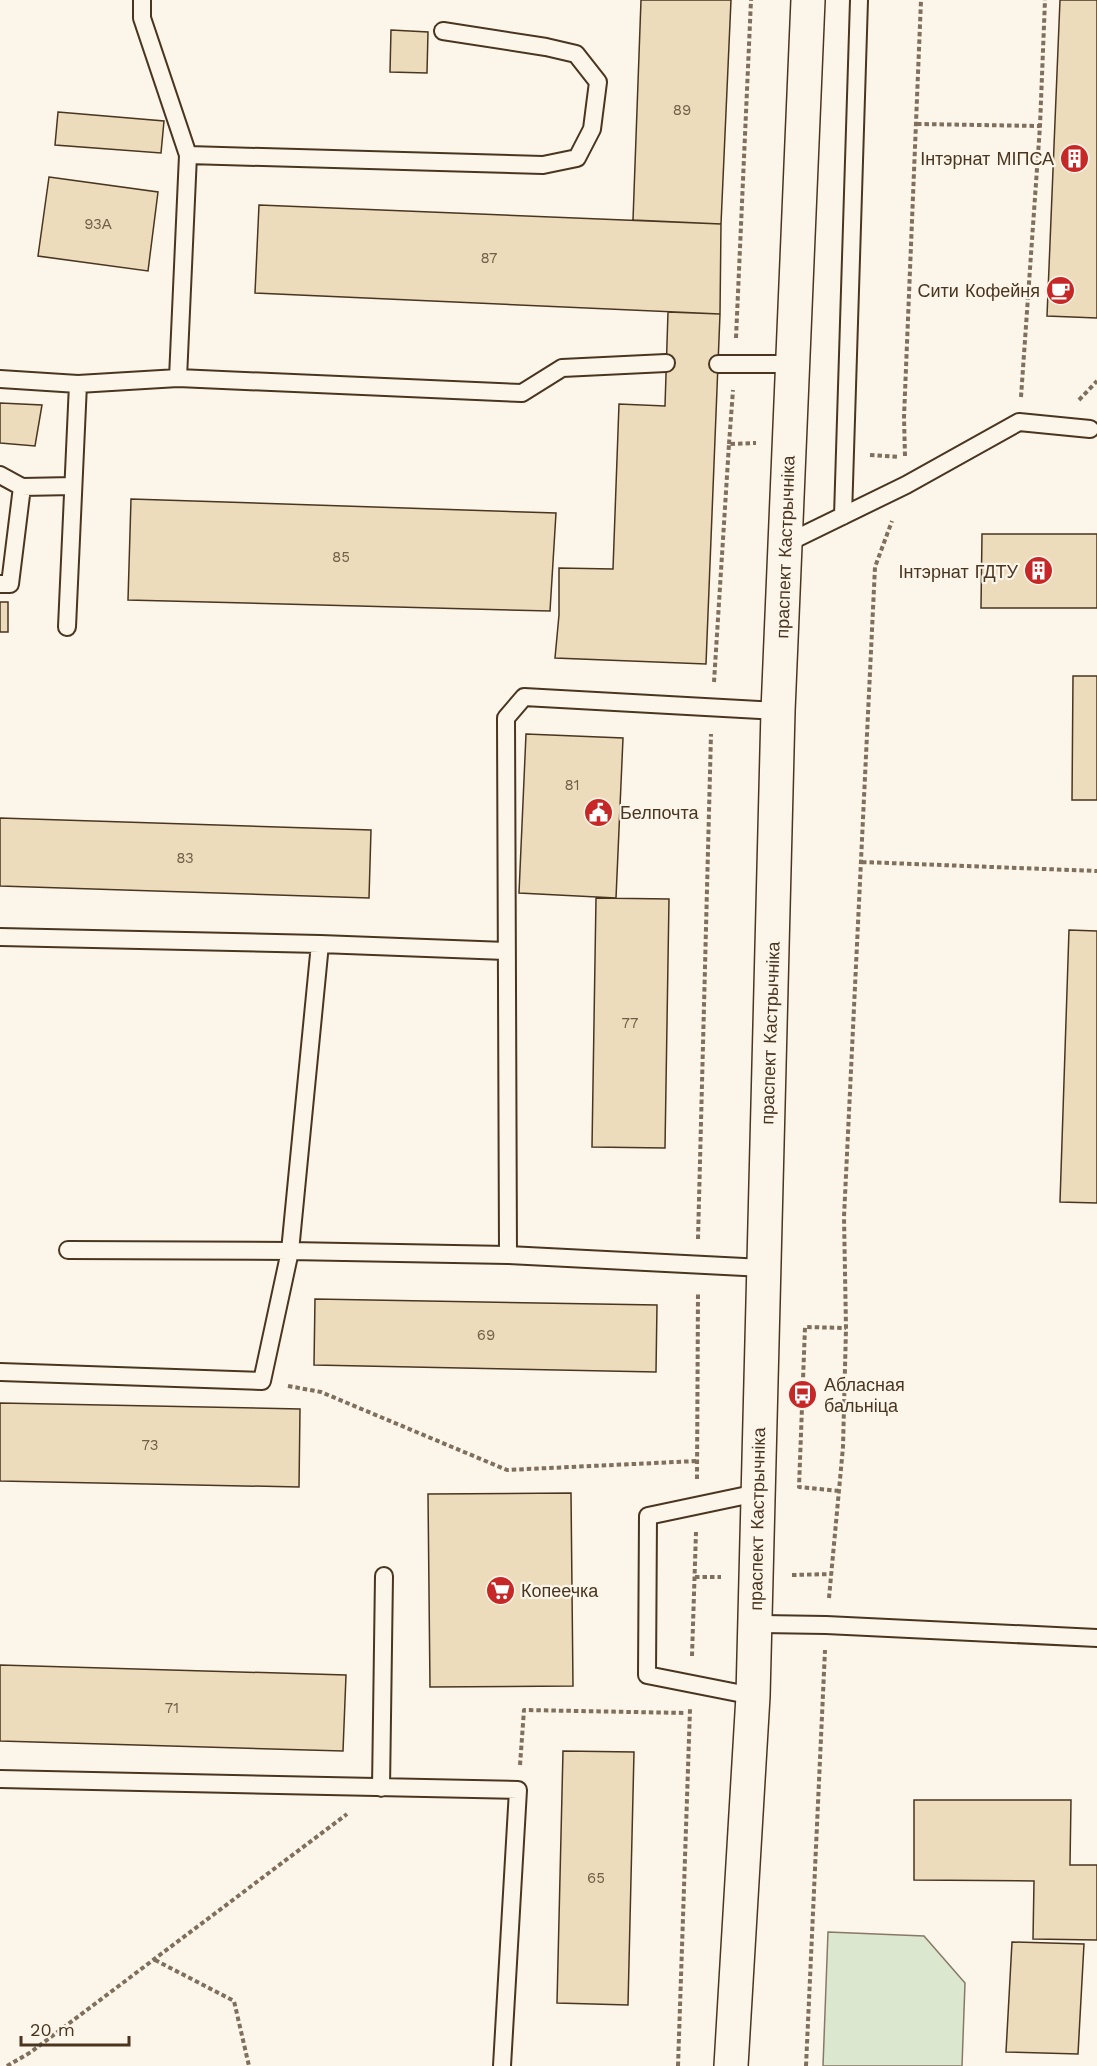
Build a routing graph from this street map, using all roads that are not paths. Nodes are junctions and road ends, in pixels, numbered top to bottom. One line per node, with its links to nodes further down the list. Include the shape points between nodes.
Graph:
1 (142, 0): 5 (lane, via 142,18)
2 (808, 0): 8 (main road, праспект Кастрычніка)
3 (859, 0): 16 (lane)
4 (443, 32): 5 (lane, via 576,54 598,82 592,129 577,158 543,165)
5 (188, 155): 9 (lane)
6 (666, 363): 9 (lane, via 562,368 522,393)
7 (718, 364): 8 (lane)
8 (794, 364): 17 (main road, праспект Кастрычніка)
9 (178, 378): 11 (lane)
10 (0, 379): 11 (lane)
11 (78, 384): 14 (lane)
12 (1090, 429): 16 (lane, via 1019,422)
13 (0, 475): 15 (lane)
14 (73, 486): 15 (lane); 19 (lane)
15 (22, 487): 18 (lane, via 10,584)
16 (843, 516): 17 (lane)
17 (785, 544): 20 (main road, праспект Кастрычніка)
18 (0, 584)
19 (67, 627)
20 (778, 711): 23 (lane, via 524,697 506,718); 27 (main road, праспект Кастрычніка)
21 (0, 938): 22 (lane)
22 (320, 944): 23 (lane); 25 (lane)
23 (506, 951): 26 (lane)
24 (68, 1250): 25 (lane)
25 (290, 1251): 26 (lane); 28 (lane, via 262,1381)
26 (508, 1255): 27 (lane)
27 (764, 1269): 29 (main road, праспект Кастрычніка)
28 (0, 1372)
29 (757, 1493): 31 (main road, праспект Кастрычніка); 33 (lane, via 648,1516 647,1675)
30 (384, 1576): 35 (lane)
31 (754, 1624): 32 (lane); 33 (main road, праспект Кастрычніка)
32 (1097, 1638)
33 (753, 1696): 37 (main road, праспект Кастрычніка)
34 (0, 1779): 35 (lane)
35 (381, 1788): 36 (lane, via 518,1790)
36 (502, 2066)
37 (732, 2066)

